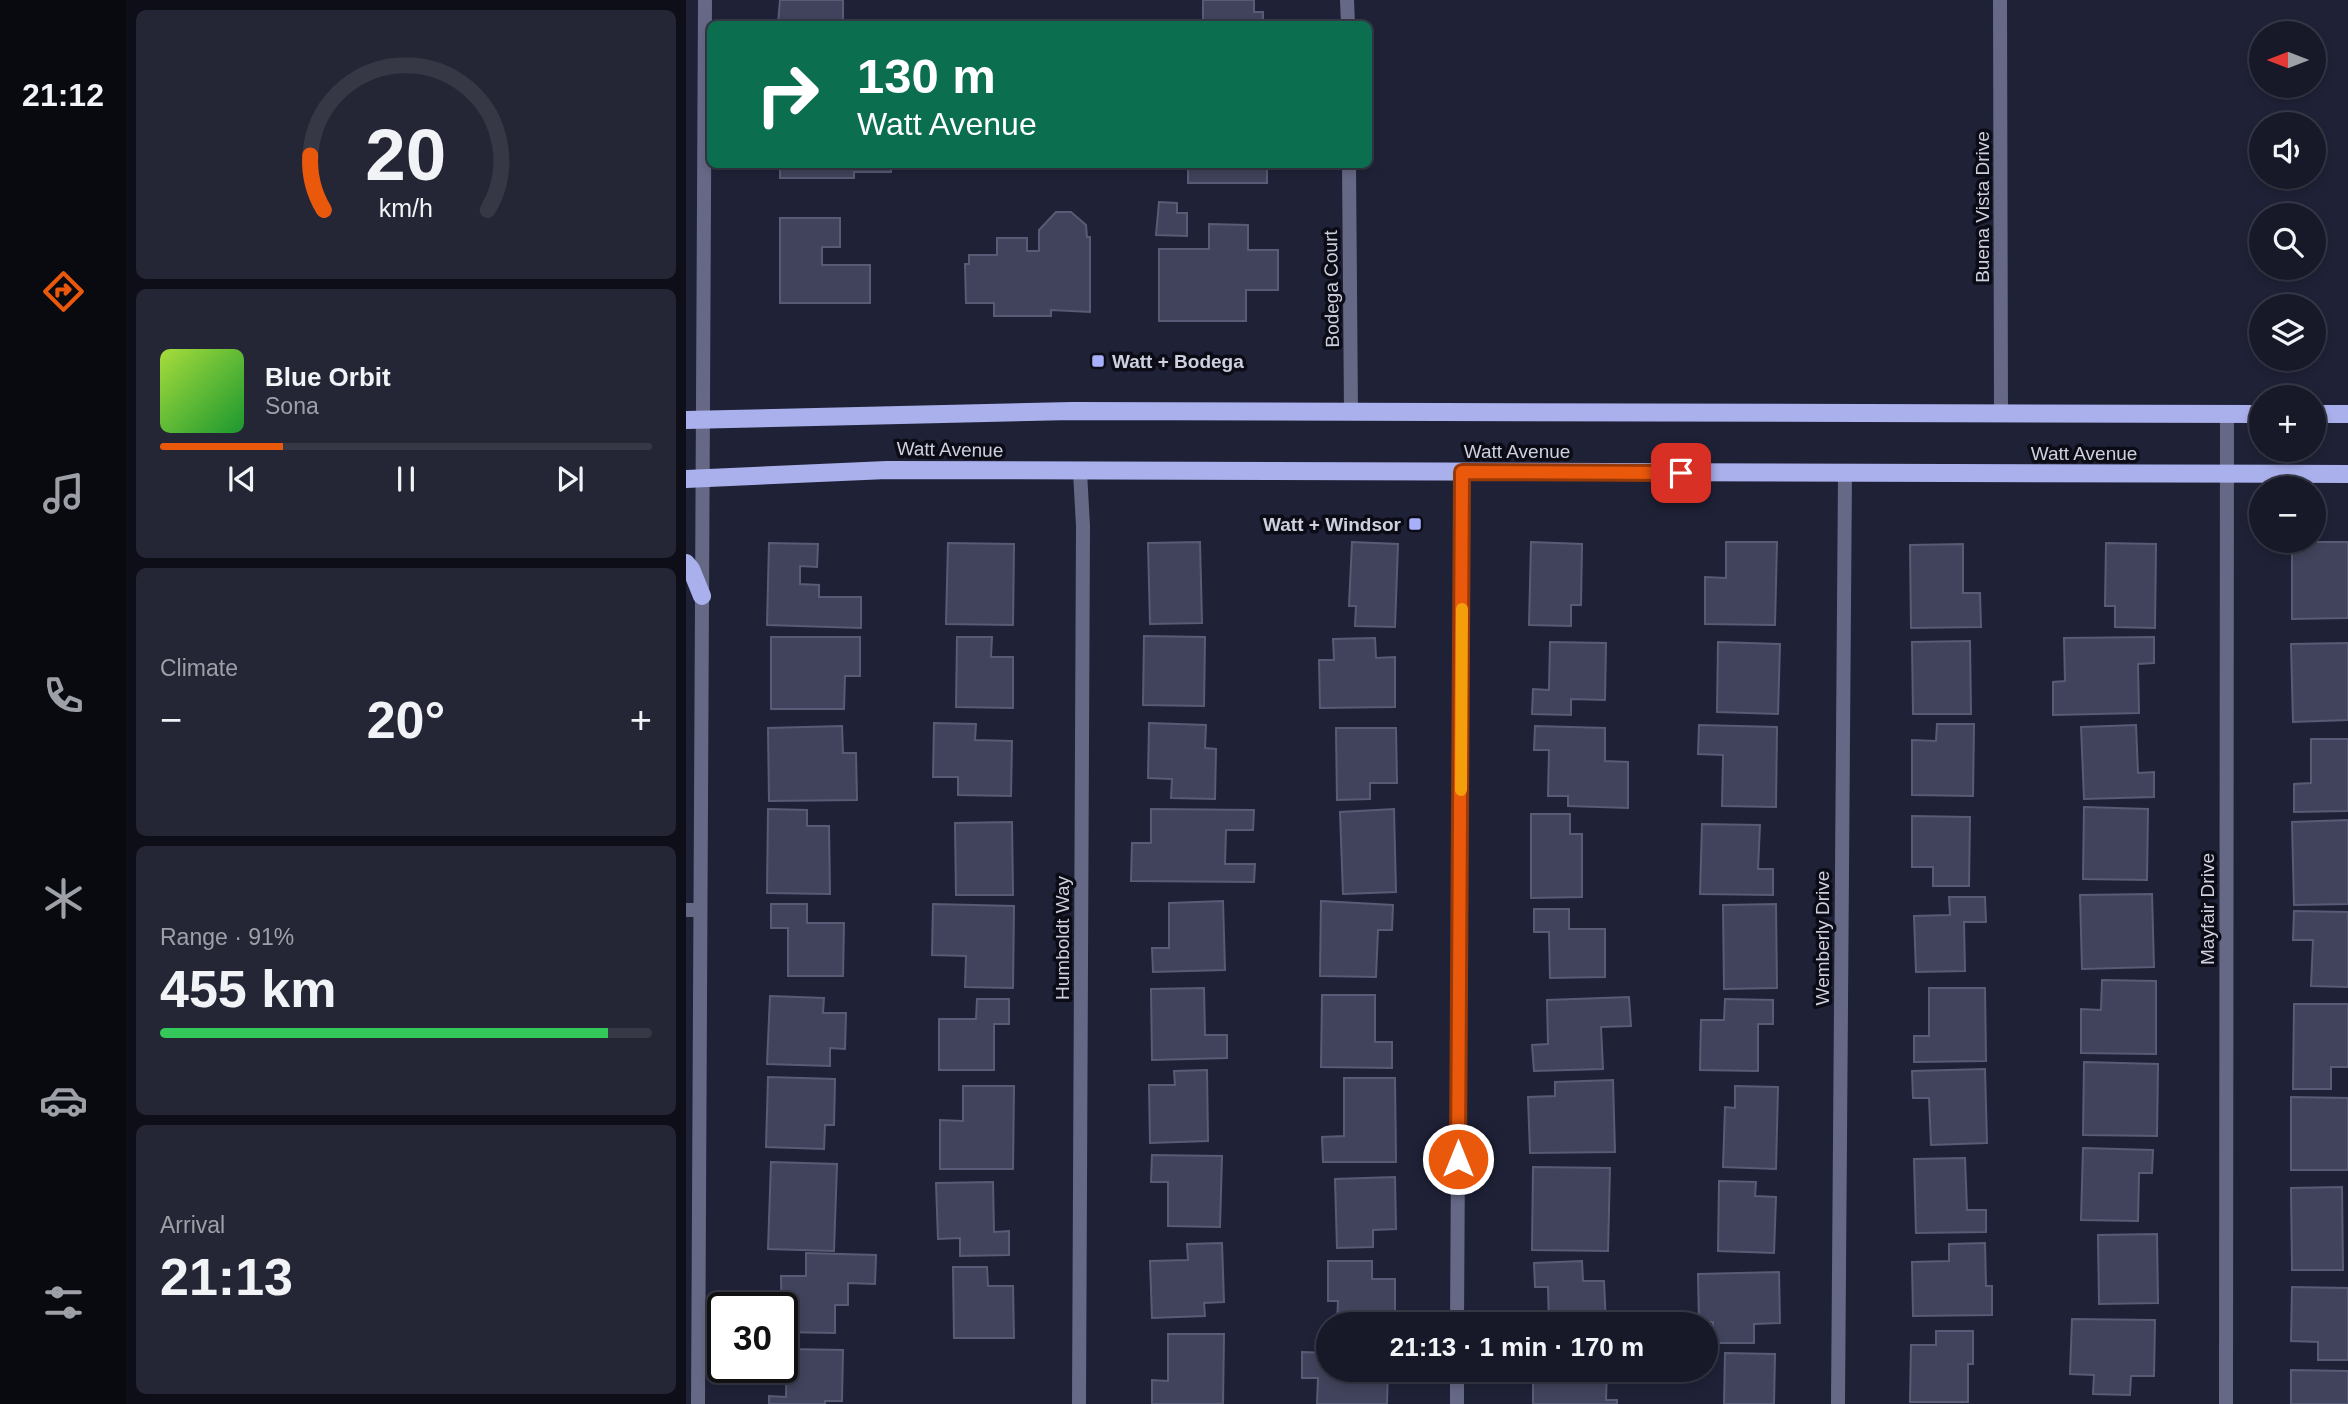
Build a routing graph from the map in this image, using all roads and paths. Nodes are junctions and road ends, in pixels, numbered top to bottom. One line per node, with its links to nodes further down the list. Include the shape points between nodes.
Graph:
1 (705, 0): 12 (street)
2 (1347, 0): 4 (street)
3 (2000, 0): 7 (street, Buena Vista Drive)
4 (1348, 21)
5 (1349, 168): 6 (street, Bodega Court)
6 (1351, 413): 7 (main road, Watt Avenue); 12 (main road, Watt Avenue, via 1072,411)
7 (2001, 414): 11 (main road, Watt Avenue)
8 (2249, 414): 11 (main road, Watt Avenue)
9 (2326, 414): 10 (main road)
10 (2348, 414)
11 (2227, 415): 16 (street, Mayfair Drive)
12 (694, 420): 18 (street)
13 (1080, 472): 14 (main road, Watt Avenue); 18 (main road, Watt Avenue, via 887,470); 26 (street, Humboldt Way)
14 (1462, 472): 15 (main road, Watt Avenue); 23 (street)
15 (1845, 473): 16 (main road, Watt Avenue); 28 (street, Wemberly Drive)
16 (2227, 474): 17 (main road, Watt Avenue); 29 (street, Mayfair Drive)
17 (2348, 474)
18 (694, 478): 20 (street)
19 (686, 563): 20 (main road)
20 (702, 596): 21 (street)
21 (693, 910): 22 (street)
22 (692, 1284): 25 (street)
23 (1457, 1312)
24 (1457, 1382): 27 (street)
25 (698, 1404)
26 (1079, 1404)
27 (1457, 1404)
28 (1838, 1404)
29 (2227, 1404)

